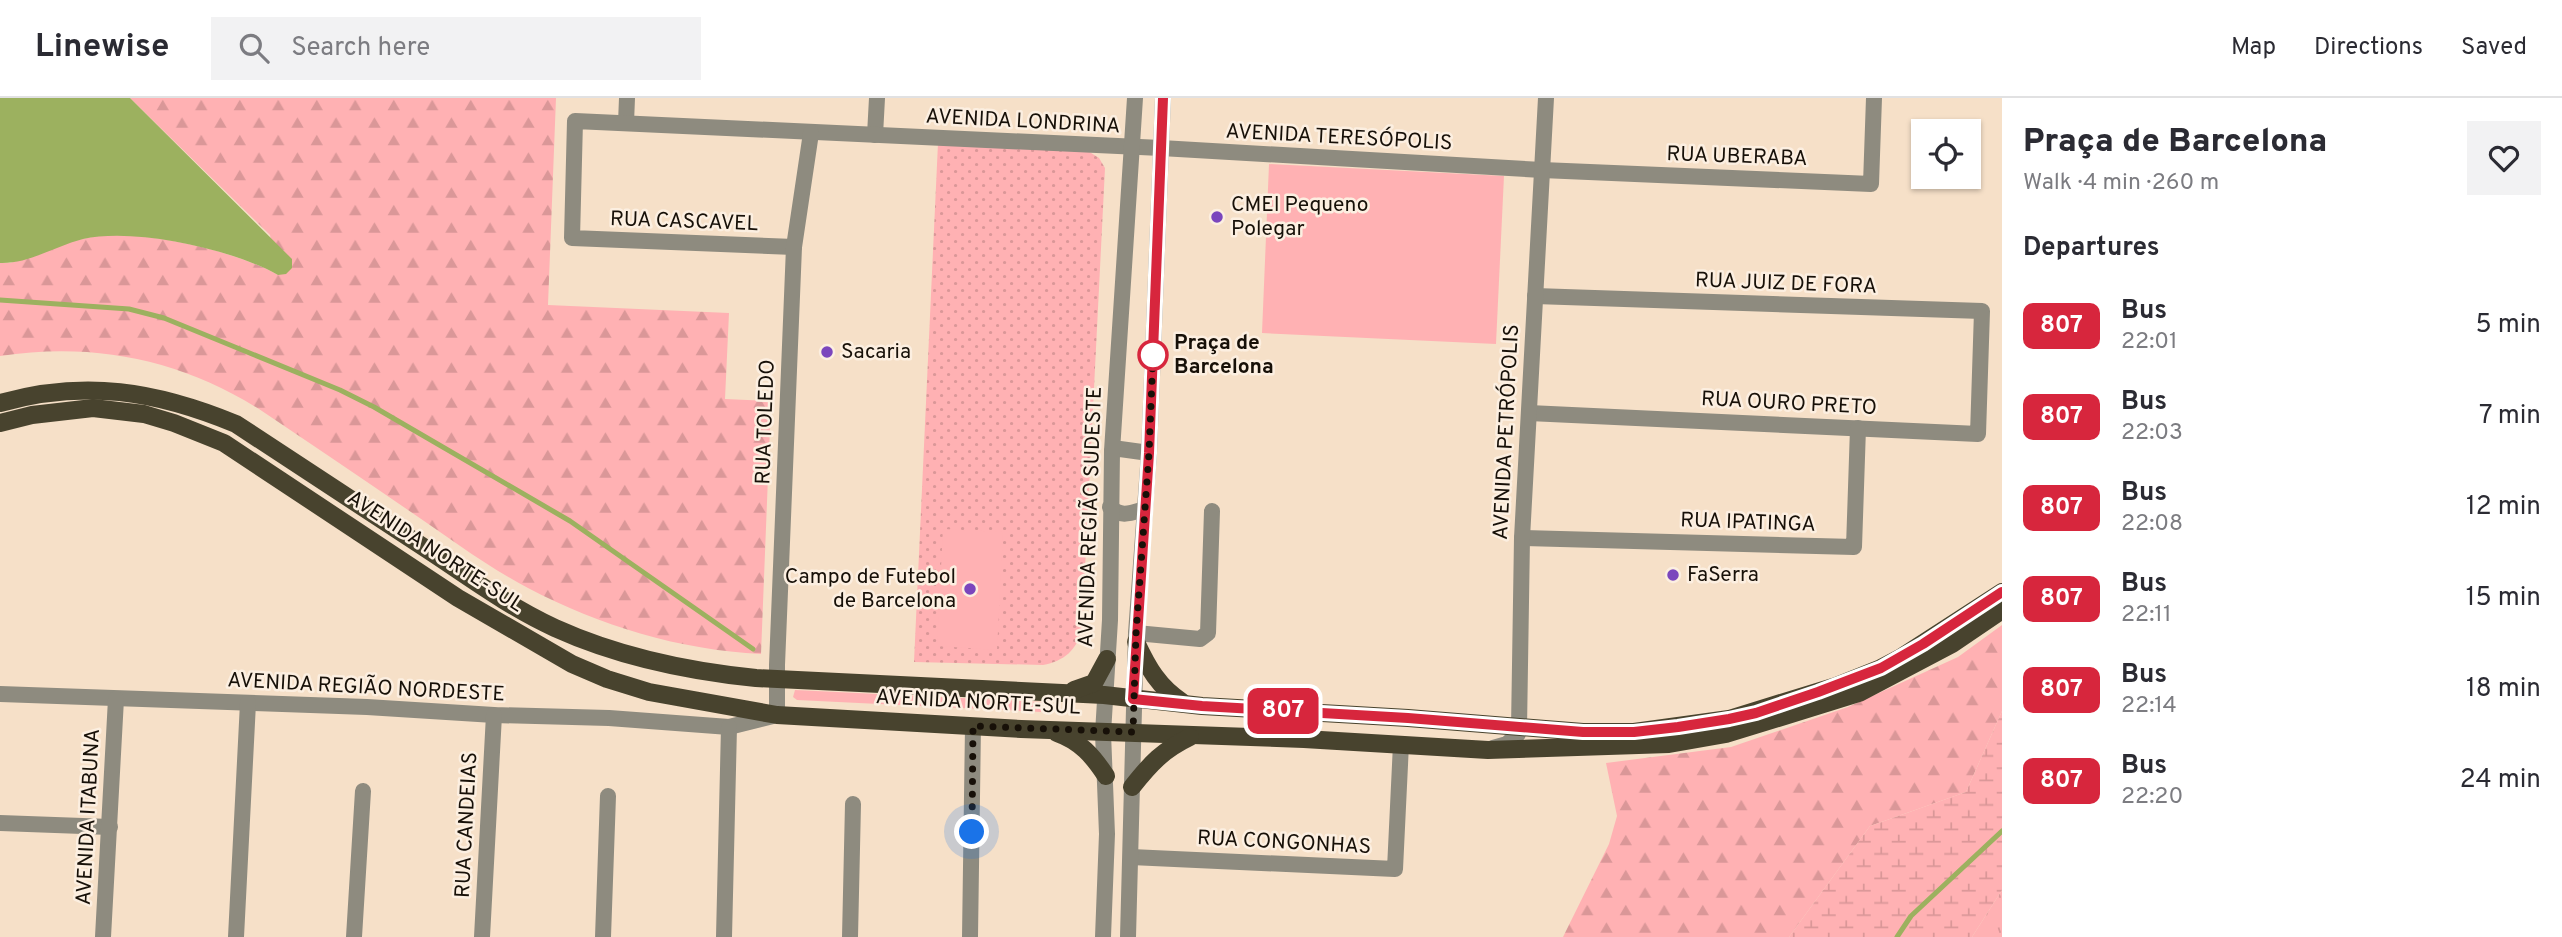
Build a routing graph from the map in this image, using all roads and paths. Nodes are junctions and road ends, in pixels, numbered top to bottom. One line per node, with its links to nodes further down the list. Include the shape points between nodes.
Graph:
1 (627, 98): 7 (street)
2 (877, 98): 9 (street)
3 (1135, 98): 10 (street, AVENIDA REGIÃO SUDESTE)
4 (1163, 98): 11 (street)
5 (1546, 98): 12 (street, AVENIDA PETRÓPOLIS)
6 (1874, 98): 12 (street, RUA UBERABA, via 1871,184)
7 (626, 123): 8 (street, AVENIDA LONDRINA); 13 (street, AVENIDA LONDRINA, via 575,121)
8 (811, 133): 9 (street, AVENIDA LONDRINA); 14 (street, RUA TOLEDO)
9 (875, 135): 10 (street, AVENIDA LONDRINA)
10 (1133, 148): 11 (street, AVENIDA TERESÓPOLIS); 21 (street, AVENIDA REGIÃO SUDESTE)
11 (1161, 148): 12 (street, AVENIDA TERESÓPOLIS); 22 (street)
12 (1542, 170): 15 (street, AVENIDA PETRÓPOLIS)
13 (572, 238): 14 (street, RUA CASCAVEL)
14 (794, 247): 31 (street, RUA TOLEDO)
15 (1535, 296): 16 (street, RUA JUIZ DE FORA, via 1982,311); 18 (street, AVENIDA PETRÓPOLIS)
16 (1981, 365): 20 (street, RUA OURO PRETO, via 1978,434)
17 (0, 403): 31 (main road, AVENIDA NORTE-SUL, via 36,394 106,389 206,412 236,424 497,597 555,628 651,662)
18 (1529, 413): 20 (street, RUA OURO PRETO); 26 (street, AVENIDA PETRÓPOLIS)
19 (0, 423): 40 (main road, AVENIDA NORTE-SUL, via 93,408 174,423 224,443 458,598 572,664 649,692)
20 (1858, 428): 26 (street, RUA IPATINGA, via 1854,547)
21 (1112, 451): 22 (street); 23 (street, AVENIDA REGIÃO SUDESTE)
22 (1149, 453): 24 (street)
23 (1110, 507): 24 (street, via 1125,514); 30 (street, AVENIDA REGIÃO SUDESTE)
24 (1144, 509): 29 (street)
25 (1212, 511): 29 (street, via 1208,633 1200,639)
26 (1522, 538): 43 (street, AVENIDA PETRÓPOLIS)
27 (2002, 592): 43 (main road, AVENIDA NORTE-SUL, via 1881,668 1756,713 1634,732)
28 (2002, 611): 49 (main road, AVENIDA NORTE-SUL, via 1952,644 1859,693 1726,734 1669,744)
29 (1136, 638): 36 (street); 38 (main road, via 1149,670 1165,691)
30 (1107, 659): 32 (main road, via 1094,683); 34 (street, AVENIDA REGIÃO SUDESTE)
31 (776, 679): 32 (main road, AVENIDA NORTE-SUL); 40 (street, RUA TOLEDO)
32 (1057, 693): 34 (main road, AVENIDA NORTE-SUL)
33 (0, 694): 35 (street, AVENIDA REGIÃO NORDESTE)
34 (1104, 695): 36 (main road, AVENIDA NORTE-SUL); 46 (street, AVENIDA REGIÃO SUDESTE)
35 (116, 699): 37 (street, AVENIDA REGIÃO NORDESTE); 56 (street, AVENIDA ITABUNA)
36 (1133, 699): 38 (main road, AVENIDA NORTE-SUL); 45 (street)
37 (248, 703): 39 (street, AVENIDA REGIÃO NORDESTE); 59 (street)
38 (1185, 704): 43 (main road, AVENIDA NORTE-SUL)
39 (494, 715): 42 (street, AVENIDA REGIÃO NORDESTE); 61 (street, RUA CANDEIAS)
40 (777, 715): 41 (main road, AVENIDA NORTE-SUL); 42 (street, AVENIDA REGIÃO NORDESTE)
41 (973, 726): 44 (main road, AVENIDA NORTE-SUL); 65 (street)
42 (729, 727): 63 (street)
43 (1519, 728): 49 (street, via 1507,744)
44 (1051, 730): 46 (main road, AVENIDA NORTE-SUL); 50 (main road, via 1070,737 1090,753)
45 (1133, 732): 46 (main road, AVENIDA NORTE-SUL); 47 (main road, AVENIDA NORTE-SUL); 51 (street)
46 (1103, 733): 50 (street, AVENIDA REGIÃO SUDESTE)
47 (1193, 736): 48 (main road, AVENIDA NORTE-SUL); 51 (main road, via 1167,749)
48 (1401, 744): 49 (main road, AVENIDA NORTE-SUL); 57 (street, RUA CONGONHAS, via 1395,869)
49 (1488, 750)
50 (1106, 776): 66 (street, AVENIDA REGIÃO SUDESTE)
51 (1132, 787): 57 (street)
52 (363, 791): 60 (street)
53 (608, 796): 62 (street)
54 (853, 804): 64 (street)
55 (0, 823): 56 (street)
56 (110, 827): 58 (street, AVENIDA ITABUNA)
57 (1131, 857): 67 (street)
58 (103, 937)
59 (236, 937)
60 (354, 937)
61 (482, 937)
62 (603, 937)
63 (724, 937)
64 (850, 937)
65 (970, 937)
66 (1103, 937)
67 (1128, 937)

